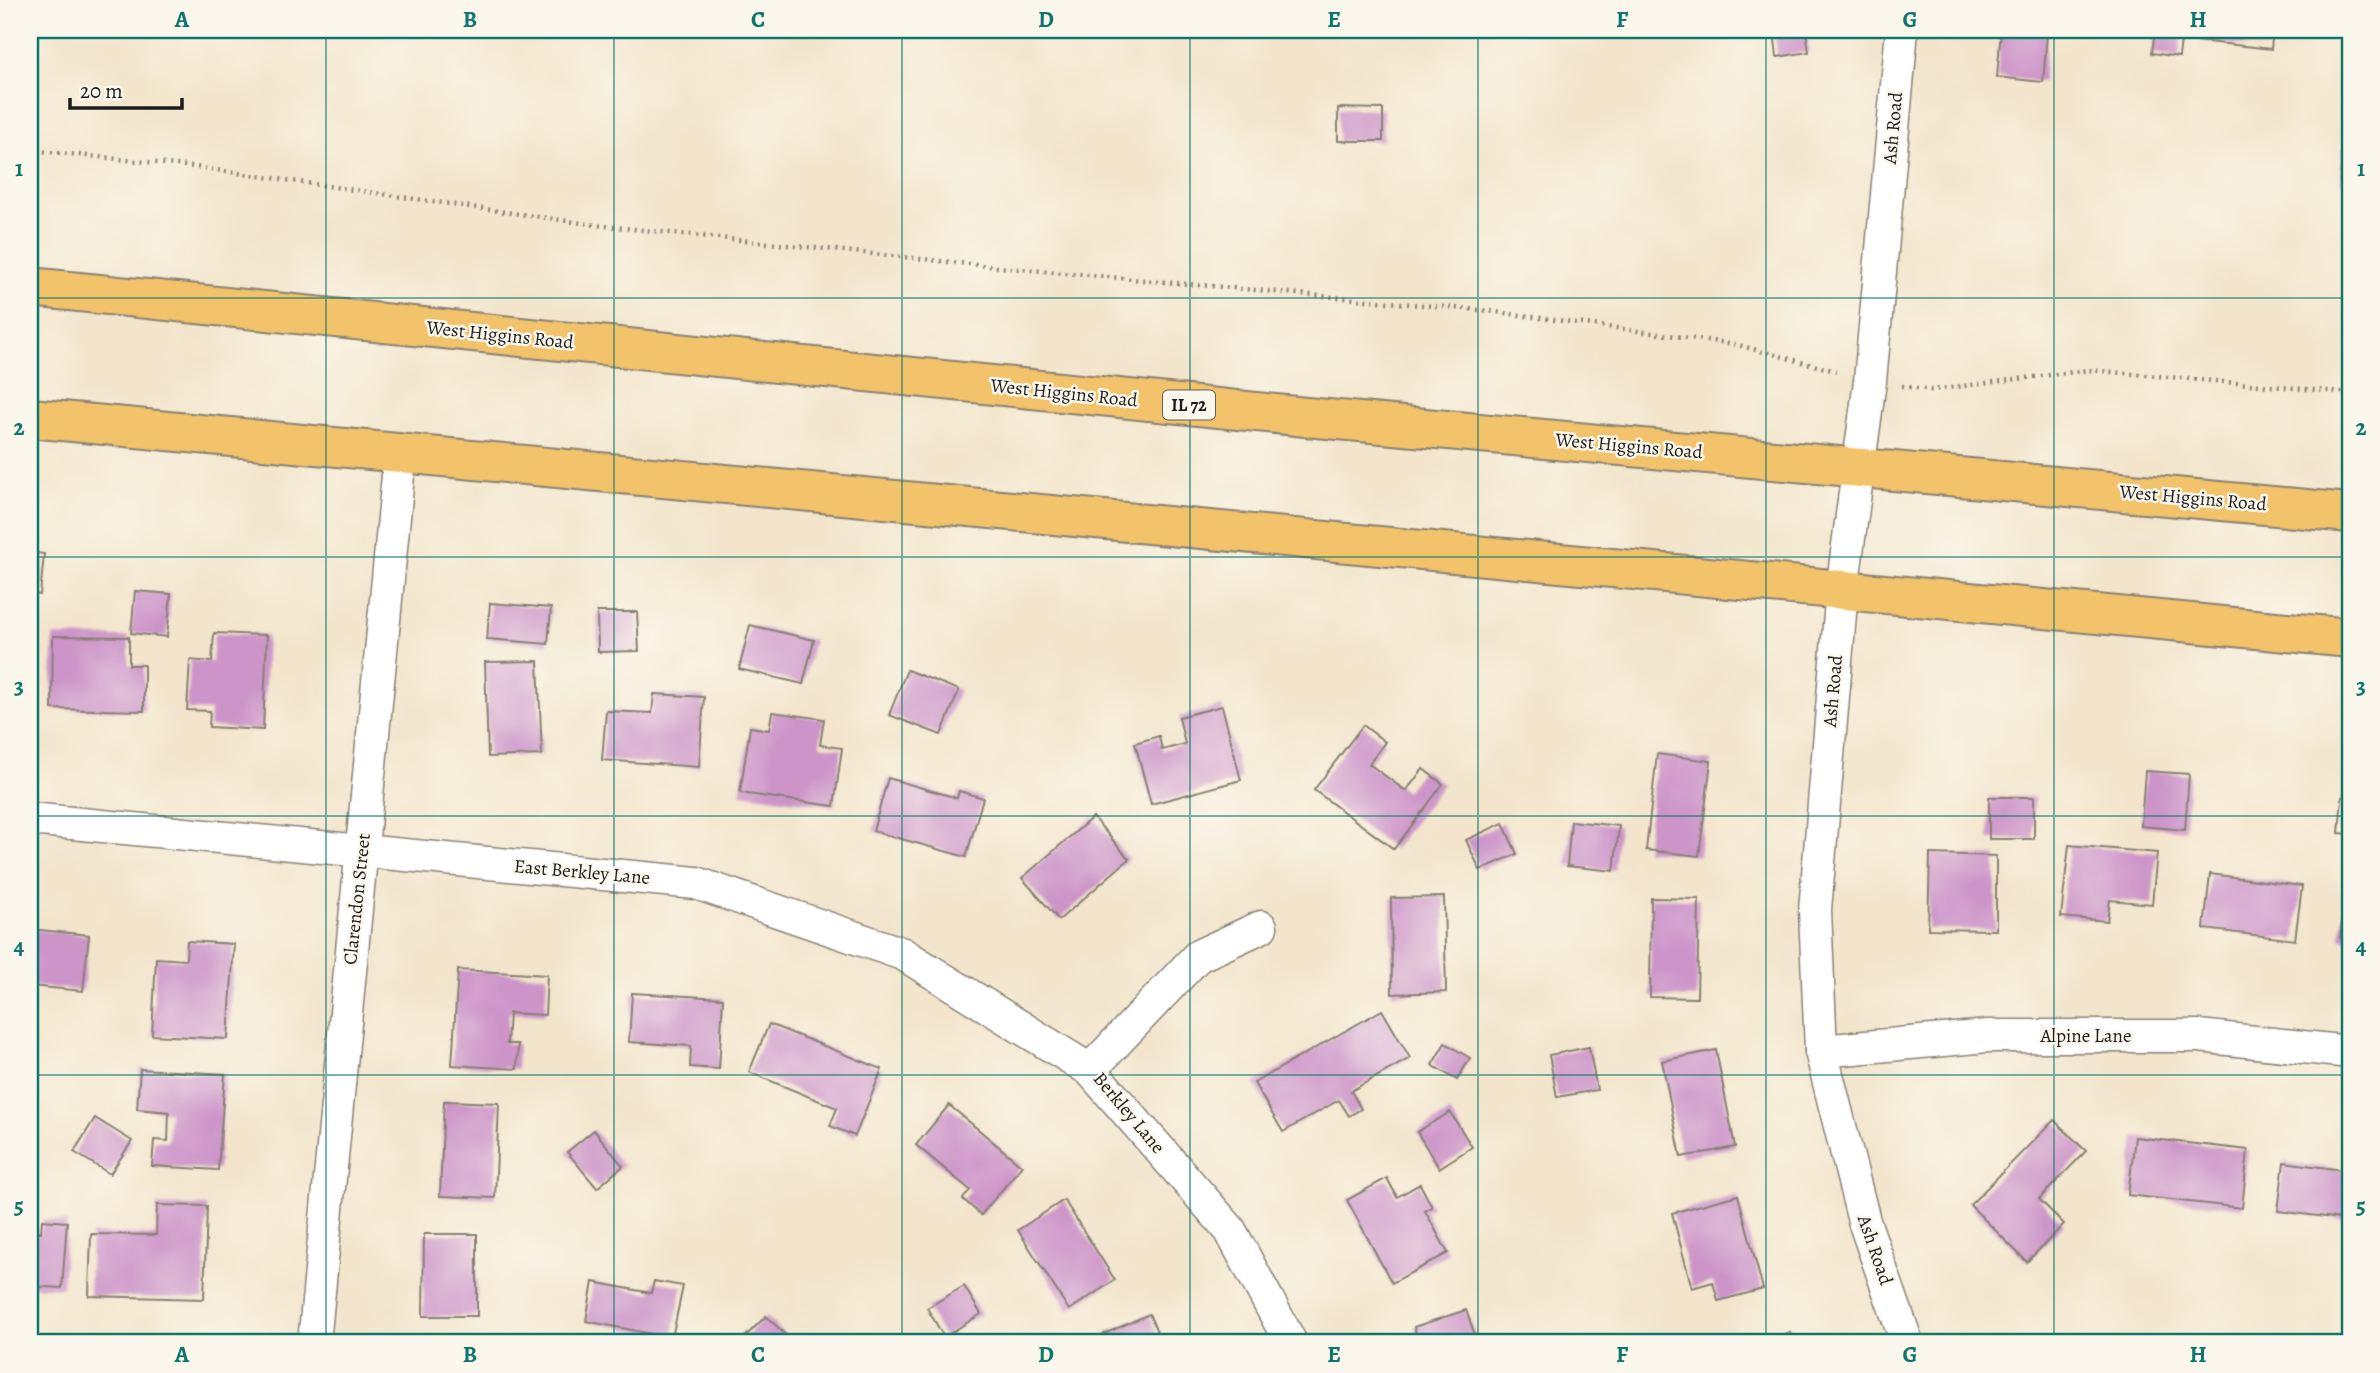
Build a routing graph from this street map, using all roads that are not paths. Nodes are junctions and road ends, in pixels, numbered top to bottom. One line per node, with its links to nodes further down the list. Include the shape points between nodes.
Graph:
1 (1902, 30): 5 (street, Ash Road, via 1870,381)
2 (30, 287): 5 (main road, West Higgins Road / IL 72, via 1306,417)
3 (30, 418): 4 (main road)
4 (400, 455): 7 (main road); 10 (street, Clarendon Street)
5 (1857, 466): 6 (main road, West Higgins Road / IL 72); 7 (street, Ash Road)
6 (2350, 513)
7 (1842, 590): 8 (main road); 12 (street, Ash Road, via 1815,909)
8 (2350, 638)
9 (30, 818): 10 (street, East Berkley Lane)
10 (362, 851): 14 (street, East Berkley Lane, via 695,883 903,954); 15 (street, Clarendon Street)
11 (1261, 927): 14 (street, Berkley Lane, via 1198,957)
12 (1821, 1051): 13 (street, Alpine Lane, via 1988,1036 2199,1036); 17 (street, Ash Road, via 1864,1221)
13 (2350, 1052)
14 (1090, 1070): 16 (street, Berkley Lane, via 1230,1230)
15 (314, 1343)
16 (1290, 1343)
17 (1907, 1343)

